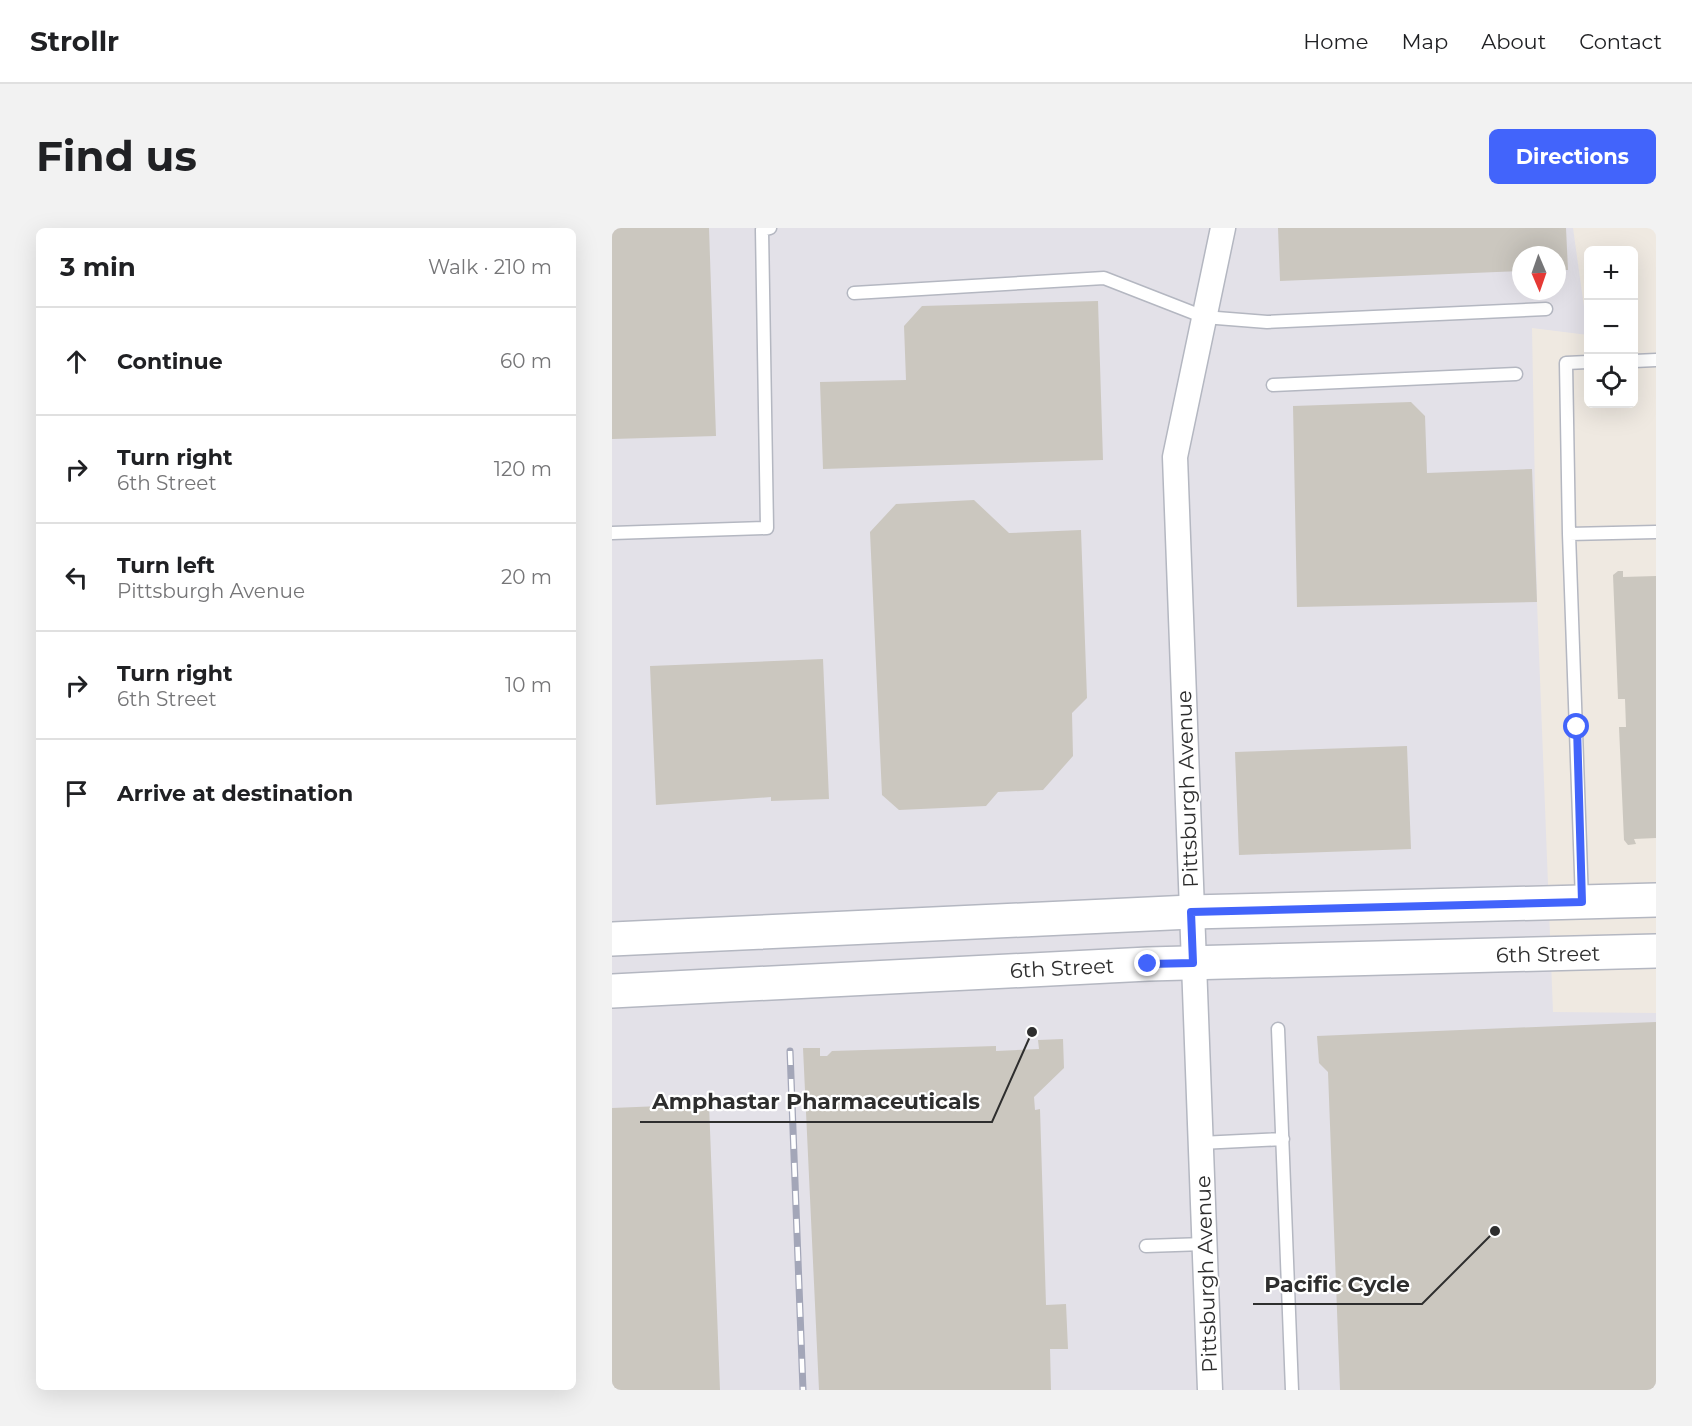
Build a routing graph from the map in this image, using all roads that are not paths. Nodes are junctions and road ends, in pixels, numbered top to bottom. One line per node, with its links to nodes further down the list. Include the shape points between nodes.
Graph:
1 (770, 228): 12 (lane, via 762,230 767,528)
2 (1223, 228): 5 (street, Pittsburgh Avenue)
3 (854, 293): 5 (lane, via 1104,278)
4 (1546, 309): 5 (lane, via 1267,322)
5 (1204, 317): 16 (street, Pittsburgh Avenue, via 1176,457)
6 (1656, 360): 7 (lane)
7 (1638, 361)
8 (1584, 362): 13 (lane, via 1566,363)
9 (1516, 374): 10 (lane)
10 (1273, 385)
11 (1656, 532): 13 (lane)
12 (612, 533)
13 (1569, 534): 15 (lane)
14 (1656, 900): 15 (main road)
15 (1582, 902): 16 (main road)
16 (1191, 912): 17 (main road); 19 (street, Pittsburgh Avenue)
17 (612, 939)
18 (1656, 951): 19 (main road, 6th Street)
19 (1193, 963): 20 (main road, 6th Street); 23 (street, Pittsburgh Avenue)
20 (612, 991)
21 (1278, 1029): 22 (lane)
22 (1283, 1139): 23 (lane); 27 (lane)
23 (1200, 1143): 24 (street, Pittsburgh Avenue)
24 (1204, 1244): 25 (lane); 26 (street, Pittsburgh Avenue)
25 (1146, 1246)
26 (1210, 1390)
27 (1292, 1390)

